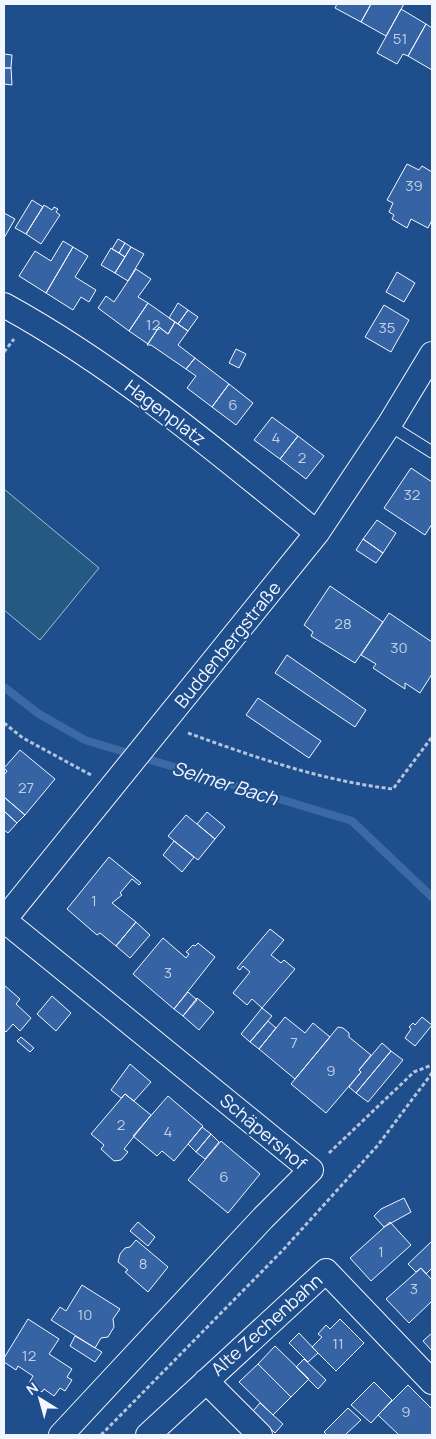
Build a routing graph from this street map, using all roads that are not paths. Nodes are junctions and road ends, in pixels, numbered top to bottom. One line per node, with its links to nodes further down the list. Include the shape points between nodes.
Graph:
1 (4, 305): 5 (street, Hagenplatz, via 158,405)
2 (432, 354): 3 (street, Buddenbergstraße)
3 (389, 425): 4 (lane); 5 (street, Buddenbergstraße)
4 (432, 452)
5 (318, 533): 6 (street, Buddenbergstraße)
6 (4, 920): 9 (street, Schäpershof, via 311,1170)
7 (206, 1381): 8 (street, Alte Zechenbahn, via 326,1271); 10 (street, Alte Zechenbahn); 11 (street, Alte Zechenbahn)
8 (432, 1382)
9 (61, 1435)
10 (148, 1435)
11 (260, 1435)

